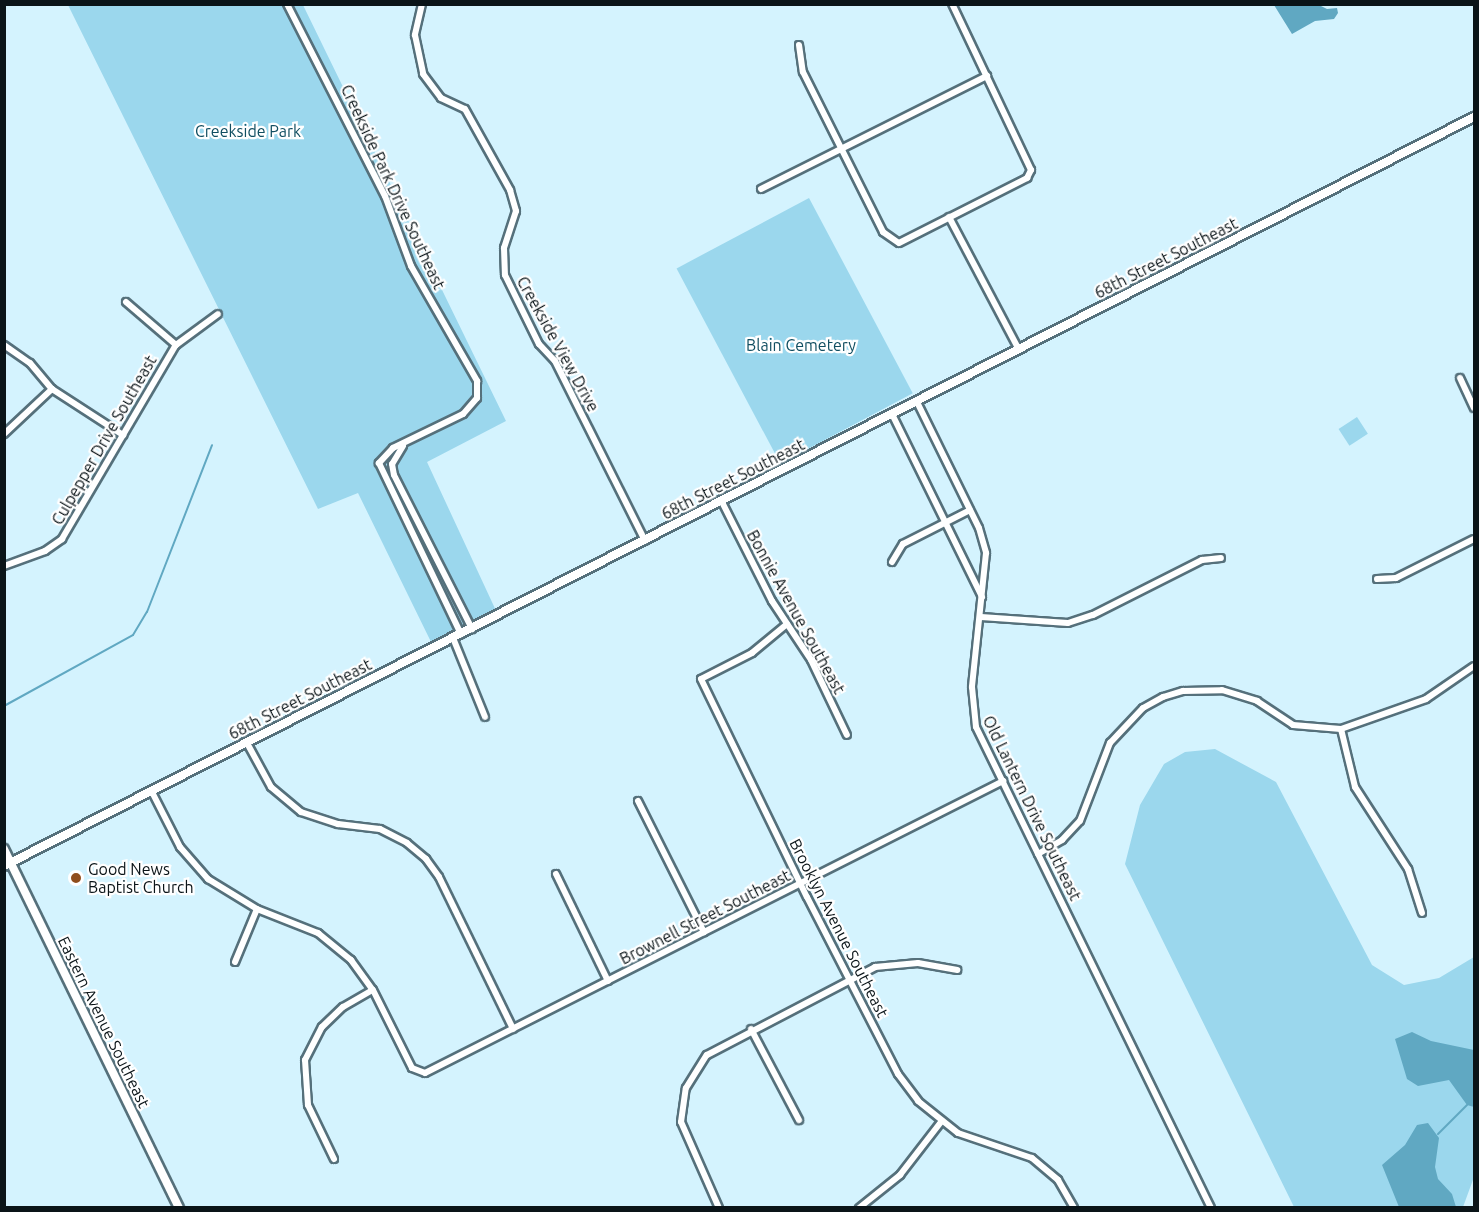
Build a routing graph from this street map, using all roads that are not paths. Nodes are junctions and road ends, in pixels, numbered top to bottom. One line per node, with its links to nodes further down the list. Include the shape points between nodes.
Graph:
1 (287, 4): 22 (street, Creekside Park Drive Southeast, via 385,196 411,266 477,381 477,398 463,414)
2 (422, 4): 27 (street, Creekside View Drive, via 416,35 423,74 441,98 465,109 513,200 516,211 504,248 505,275 539,344 555,361)
3 (952, 4): 5 (street)
4 (799, 45): 7 (street, via 803,72)
5 (987, 76): 7 (street); 9 (street, via 1031,170 1027,178)
6 (1474, 117): 14 (main road, 68th Street Southeast)
7 (842, 150): 8 (street); 9 (street, via 883,232 899,243)
8 (761, 189)
9 (949, 218): 14 (street)
10 (126, 302): 13 (street)
11 (218, 314): 13 (street, Culpepper Drive Southeast)
12 (4, 345): 16 (street, via 30,363)
13 (176, 345): 21 (street, Culpepper Drive Southeast)
14 (1018, 350): 17 (main road, 68th Street Southeast)
15 (1460, 378): 18 (street)
16 (52, 389): 20 (street); 21 (street)
17 (917, 402): 19 (main road, 68th Street Southeast); 24 (street, Old Lantern Drive Southeast)
18 (1474, 408)
19 (892, 414): 23 (main road, 68th Street Southeast); 25 (street)
20 (4, 434)
21 (123, 435): 30 (street, Culpepper Drive Southeast, via 62,539 45,551)
22 (403, 445): 35 (street, via 392,464 394,475); 36 (street, Creekside Park Drive Southeast, via 386,452 379,468)
23 (722, 502): 27 (main road, 68th Street Southeast); 34 (street, Bonnie Avenue Southeast)
24 (970, 510): 25 (street); 32 (street, Old Lantern Drive Southeast, via 986,553)
25 (946, 522): 29 (street, via 903,544); 32 (street)
26 (1474, 539): 31 (street, via 1396,578)
27 (645, 541): 35 (main road, 68th Street Southeast)
28 (1221, 558): 33 (street, via 1202,560 1093,615 1068,623)
29 (892, 562)
30 (4, 566)
31 (1377, 579)
32 (983, 598): 33 (street, Old Lantern Drive Southeast)
33 (981, 617): 42 (street, Old Lantern Drive Southeast, via 971,711)
34 (787, 624): 40 (street, Bonnie Avenue Southeast, via 812,660); 49 (street, Brooklyn Avenue Southeast, via 752,653 701,679)
35 (472, 629): 36 (main road, 68th Street Southeast)
36 (457, 636): 38 (street, Creekside Park Drive Southeast); 41 (main road, 68th Street Southeast)
37 (1474, 666): 39 (street, via 1426,699)
38 (485, 717)
39 (1341, 729): 46 (street, via 1293,725 1257,701 1222,690 1183,691 1163,698 1143,708 1120,730 1102,757 1080,820 1062,840); 51 (street, via 1355,787 1408,869)
40 (847, 735)
41 (247, 743): 43 (main road, 68th Street Southeast); 58 (street, via 271,787 301,812 330,822 380,829 407,843 426,859 439,877)
42 (1003, 781): 46 (street, Old Lantern Drive Southeast); 49 (street, Brownell Street Southeast)
43 (152, 792): 47 (main road, 68th Street Southeast); 50 (street, via 189,859 226,893)
44 (638, 801): 52 (street)
45 (4, 849): 47 (street, Eastern Avenue Southeast)
46 (1038, 854): 67 (street, Old Lantern Drive Southeast)
47 (8, 864): 63 (street, Eastern Avenue Southeast)
48 (556, 874): 56 (street)
49 (801, 883): 52 (street, Brownell Street Southeast); 55 (street, Brooklyn Avenue Southeast)
50 (257, 909): 53 (street); 57 (street, via 324,936 351,960)
51 (1422, 913)
52 (704, 932): 56 (street, Brownell Street Southeast)
53 (235, 962)
54 (957, 970): 55 (street, via 894,962)
55 (849, 980): 59 (street); 61 (street, Brooklyn Avenue Southeast, via 898,1074)
56 (608, 981): 58 (street, Brownell Street Southeast)
57 (373, 990): 58 (street, Brownell Street Southeast, via 418,1073 443,1065); 62 (street, via 343,1007 321,1027 305,1060 308,1105)
58 (513, 1029)
59 (751, 1029): 60 (street); 64 (street, via 707,1055 690,1076 682,1107 686,1141)
60 (799, 1120)
61 (941, 1122): 65 (street, via 900,1175); 66 (street, Brooklyn Avenue Southeast, via 977,1141 1032,1158 1058,1180)
62 (334, 1159)
63 (179, 1208)
64 (719, 1208)
65 (859, 1208)
66 (1074, 1208)
67 (1211, 1208)

